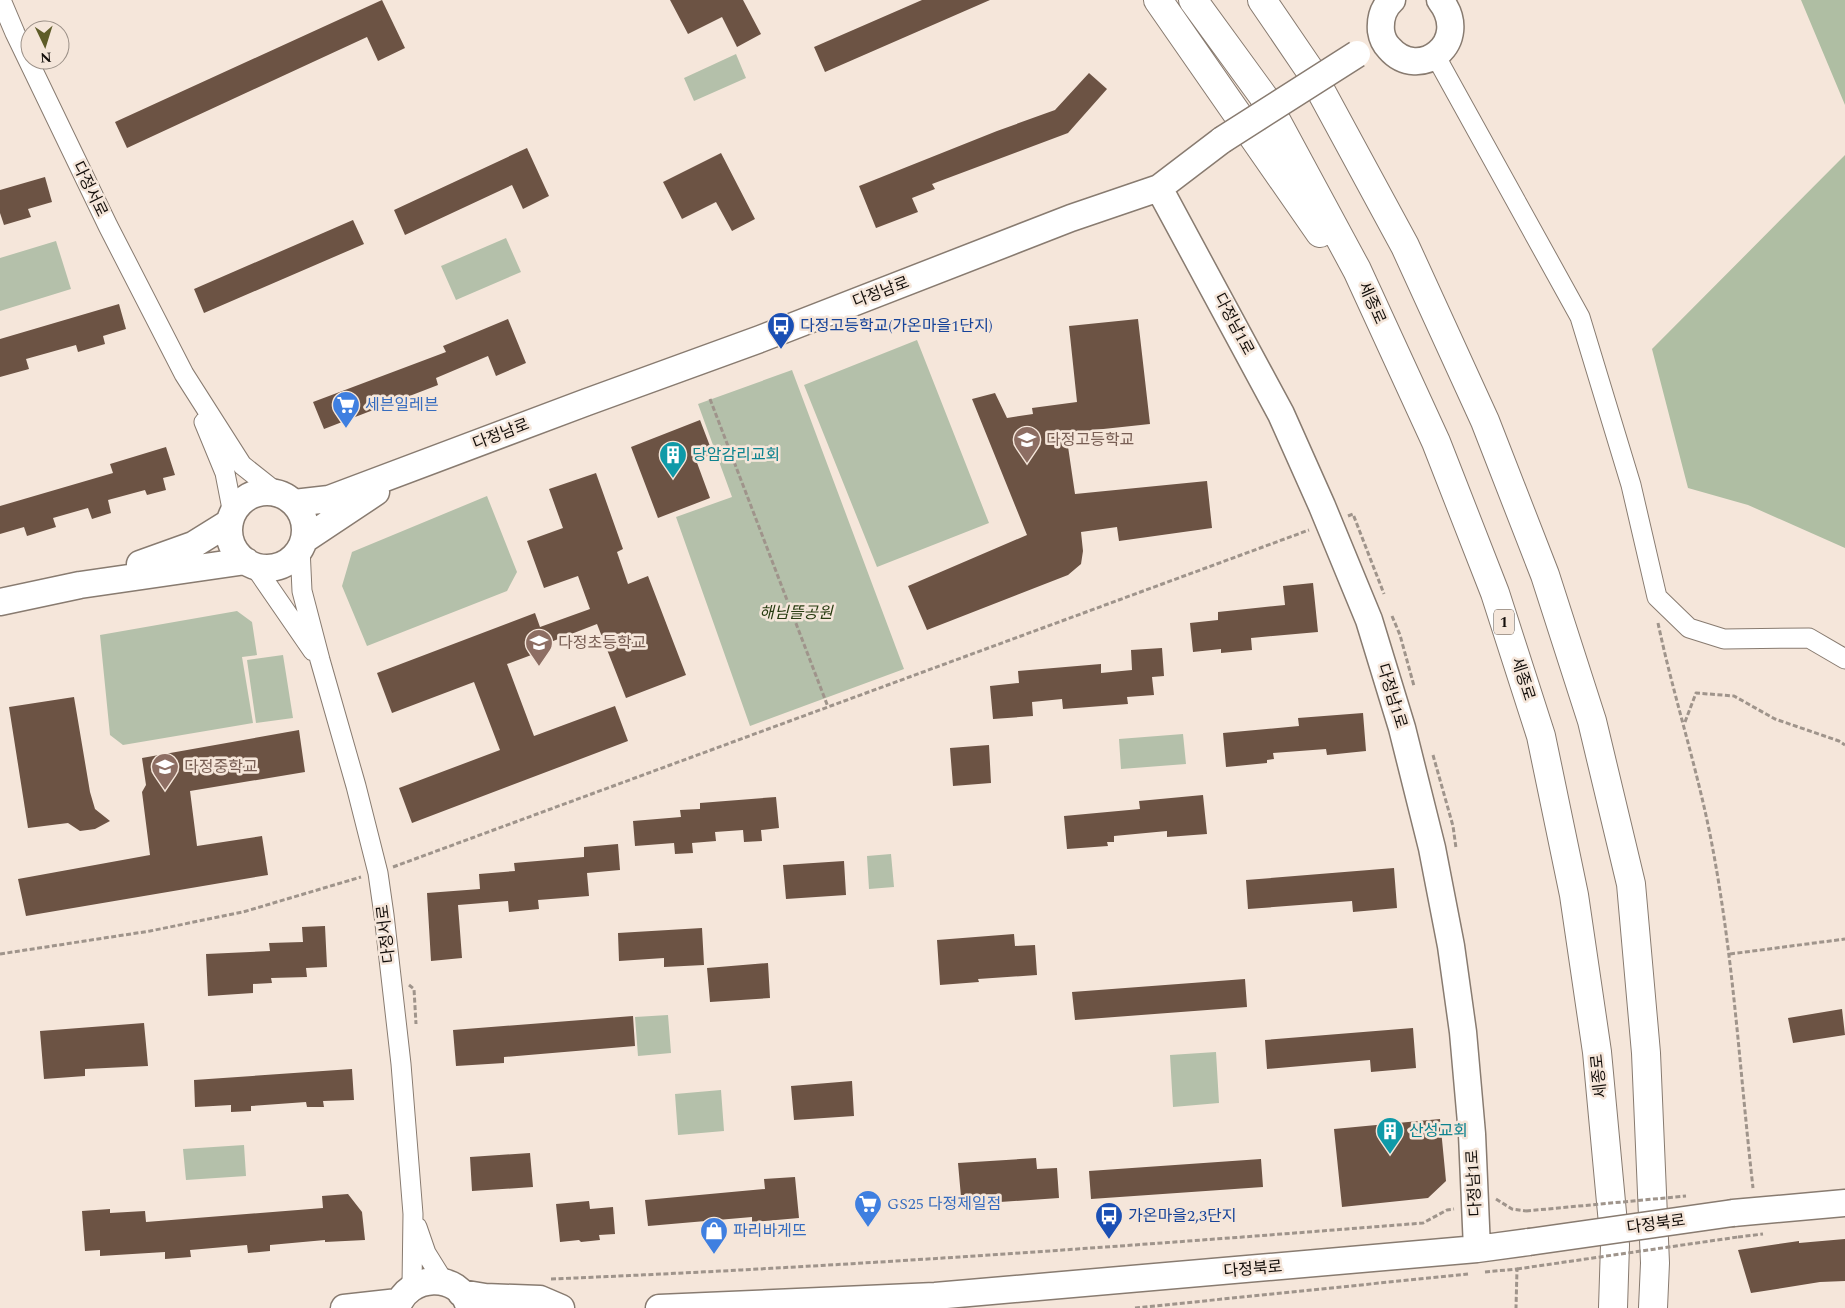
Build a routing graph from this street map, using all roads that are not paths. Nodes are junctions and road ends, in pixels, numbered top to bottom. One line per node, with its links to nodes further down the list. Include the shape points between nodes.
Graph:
1 (1, 0): 12 (street, 다정서로, via 108,226)
2 (1158, 0): 11 (highway, via 1329,247)
3 (1194, 0): 11 (highway, 세종로 / 1, via 1263,96 1357,270)
4 (1262, 0): 13 (highway, via 1309,69 1405,246)
5 (1282, 0): 13 (highway, via 1353,112 1415,226)
6 (1440, 0): 9 (street, via 1450,20 1451,31)
7 (1389, 1): 8 (street, via 1380,24)
8 (1384, 42): 9 (street, via 1394,54 1405,60 1417,61); 10 (street, 다정남로, bridge, via 1357,54 1222,140)
9 (1435, 55): 21 (street, via 1580,317 1631,485 1658,597 1689,628 1724,639 1809,638)
10 (1159, 188): 14 (street, 다정남로, via 1070,218 760,339); 27 (street, 다정남1로, via 1285,422 1369,620 1402,728 1432,848 1451,946 1472,1134)
11 (1397, 358): 26 (highway, 세종로 / 1, via 1436,442 1495,593 1541,736 1574,895 1594,1032)
12 (184, 374): 15 (street, via 242,465); 16 (street, via 225,473)
13 (1485, 421): 23 (highway, via 1545,575 1592,721 1631,884)
14 (416, 466): 15 (street, via 329,499); 17 (street)
15 (285, 498): 16 (street, via 258,493 243,500); 17 (street, via 302,514 305,527)
16 (231, 518): 18 (street, via 230,537 236,550); 19 (street, via 193,545)
17 (302, 544): 18 (street, via 292,559 280,565 266,567); 22 (street, 다정서로, via 302,591)
18 (249, 562): 19 (street); 22 (street)
19 (80, 585): 20 (street)
20 (0, 602)
21 (1845, 659)
22 (320, 660): 25 (street, 다정서로, via 378,872 401,1064)
23 (1646, 1053): 35 (highway, via 1656,1263); 36 (highway, via 1666,1177)
24 (1845, 1204): 27 (street, 다정북로, bridge, via 1735,1225)
25 (413, 1214): 28 (street, via 426,1253); 29 (street)
26 (1615, 1245): 33 (highway); 34 (highway, 세종로 / 1)
27 (1477, 1249): 32 (street, 다정북로, via 935,1296)
28 (458, 1294): 29 (street, via 433,1280 422,1282); 31 (street, via 540,1299)
29 (402, 1299): 30 (street)
30 (344, 1308)
31 (561, 1308)
32 (660, 1308)
33 (1604, 1308)
34 (1613, 1308)
35 (1653, 1308)
36 (1670, 1308)

